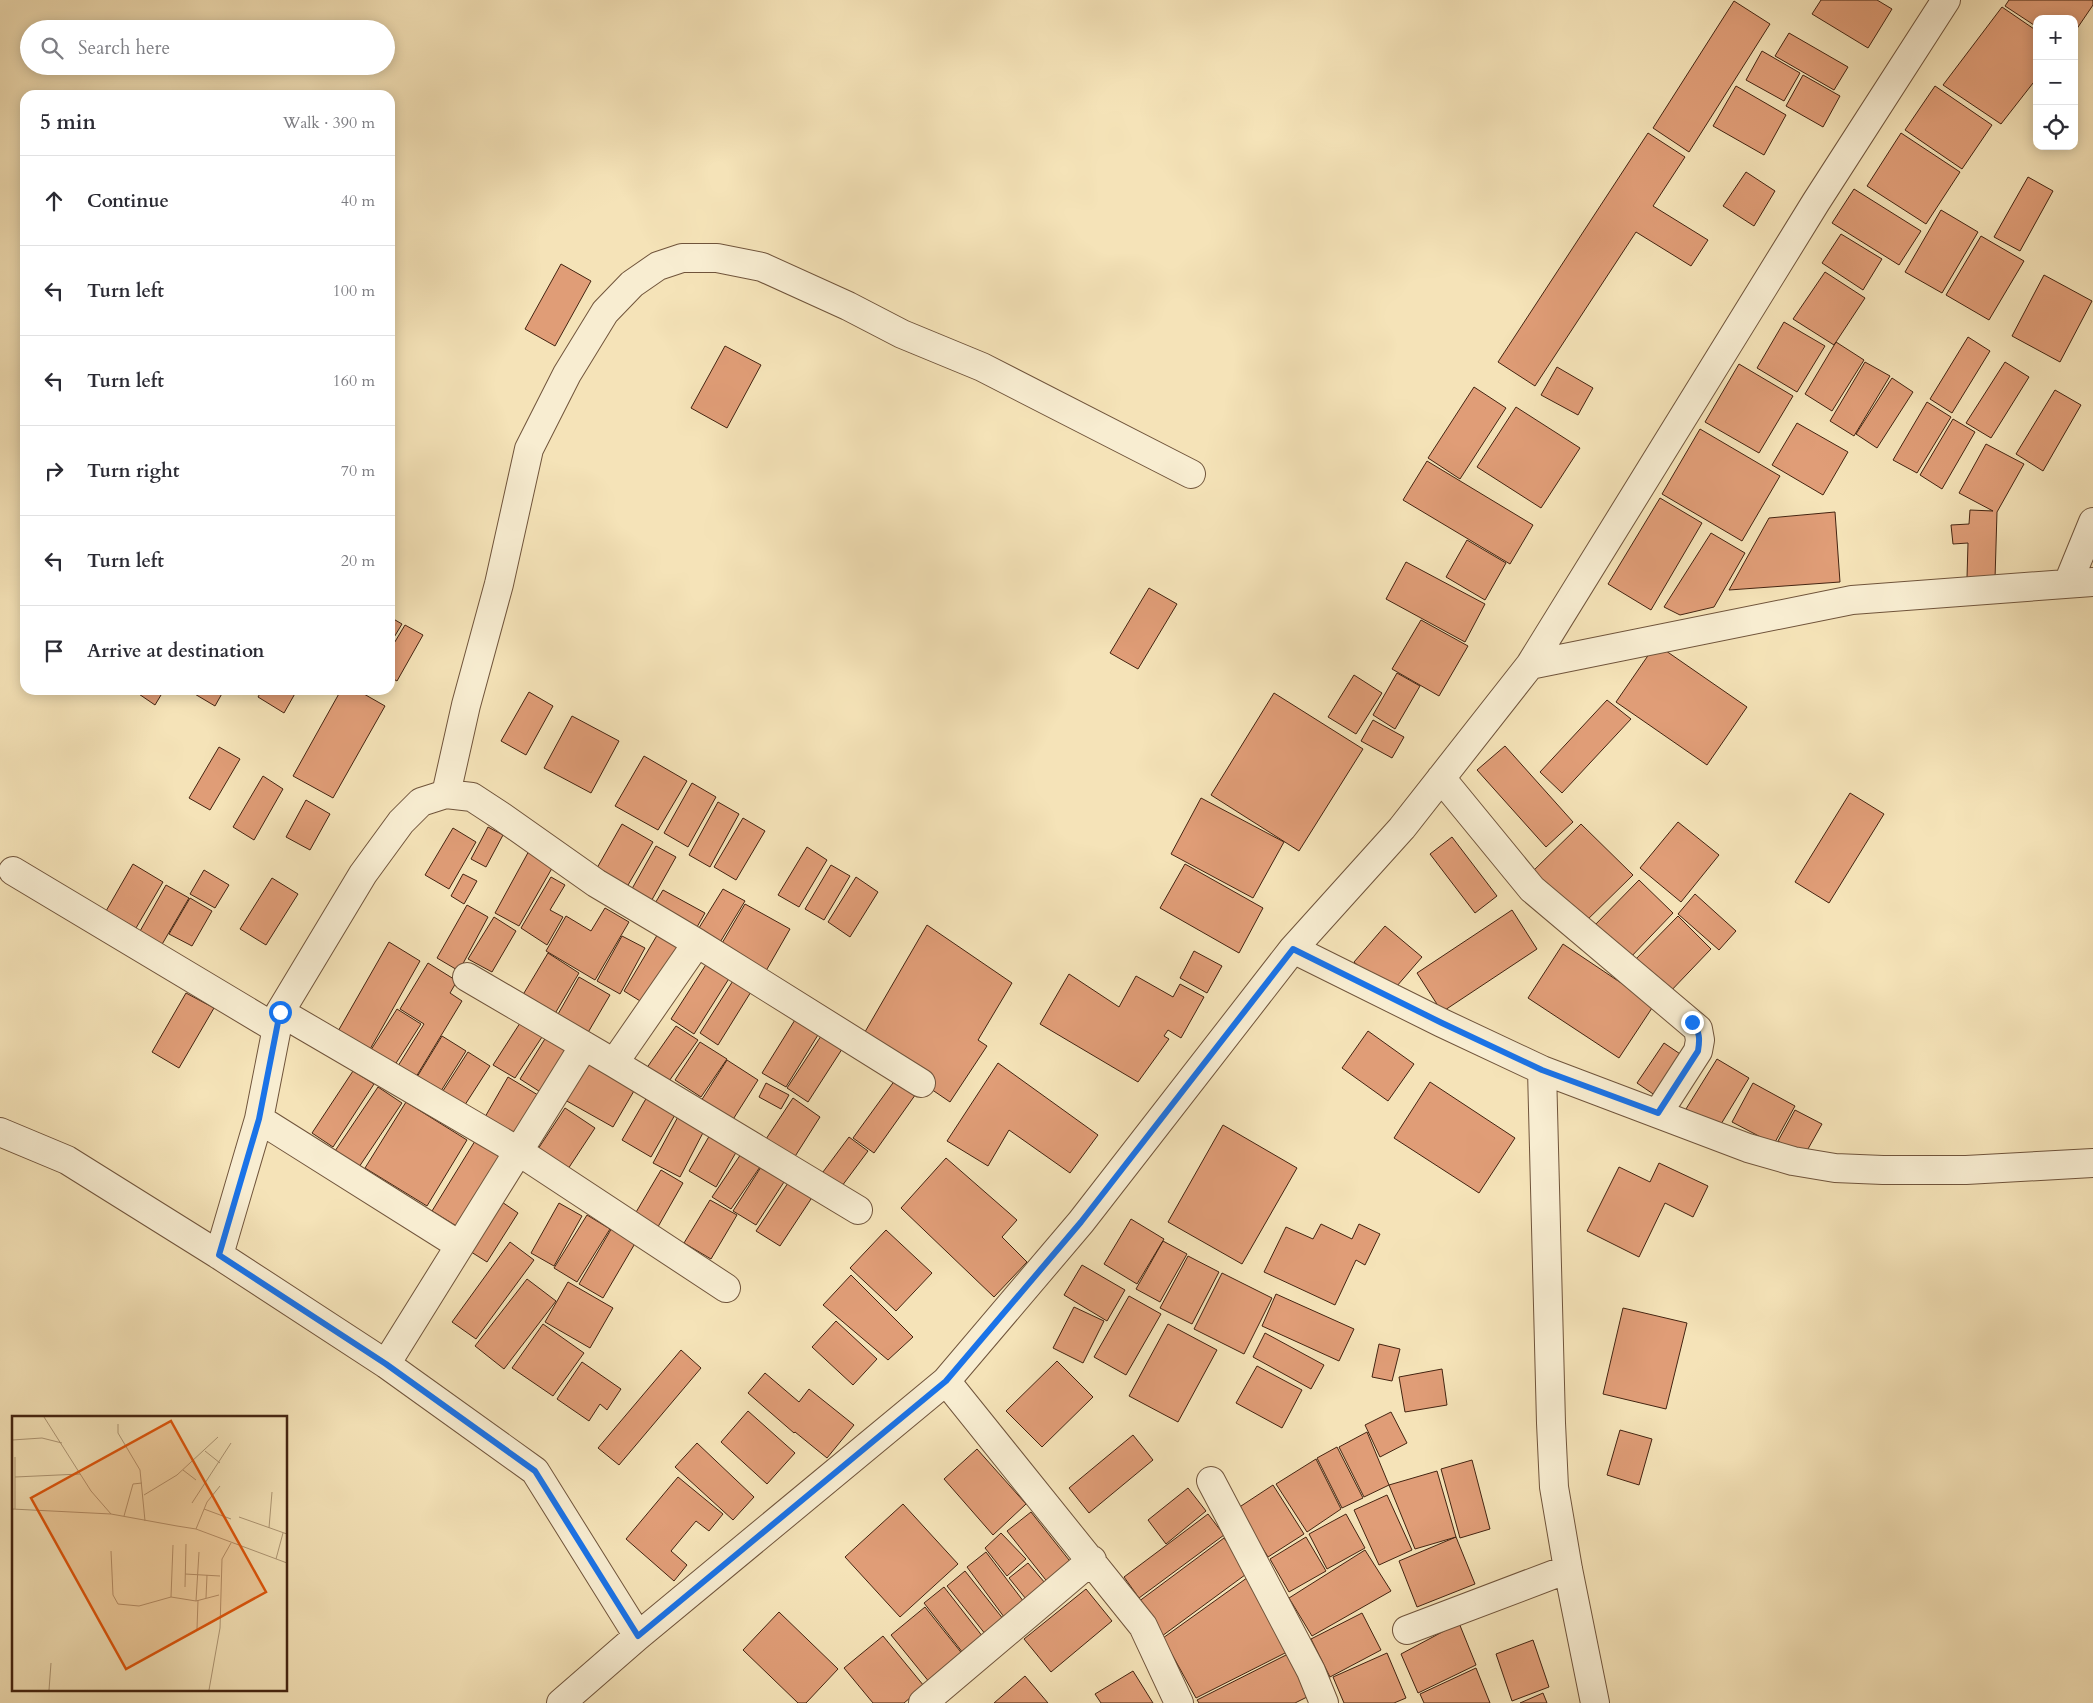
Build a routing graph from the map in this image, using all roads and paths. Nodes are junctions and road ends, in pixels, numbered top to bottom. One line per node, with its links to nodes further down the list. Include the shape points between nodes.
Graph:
1 (1946, 0): 5 (street, via 1816,202)
2 (1191, 474): 7 (street, via 982,367 902,334 762,267 718,258 682,258 658,266 632,284 605,312 567,374 529,449)
3 (2093, 522): 4 (street)
4 (2080, 582): 5 (street, via 1852,600)
5 (1530, 665): 6 (street)
6 (1441, 778): 10 (street, via 1402,828); 17 (street, via 1532,889 1698,1029 1698,1051)
7 (446, 794): 9 (street, via 472,797 596,883); 12 (street, via 421,802 401,822 363,874)
8 (13, 871): 12 (street)
9 (697, 943): 14 (street); 16 (street)
10 (1293, 949): 15 (street); 27 (street, via 1081,1222)
11 (467, 977): 13 (street)
12 (278, 1020): 18 (street); 20 (street)
13 (584, 1046): 14 (street); 20 (street)
14 (614, 1063): 22 (street)
15 (1542, 1070): 17 (street); 30 (street, via 1554,1487)
16 (921, 1083)
17 (1658, 1113): 21 (street, via 1748,1148 1835,1168 1966,1170)
18 (259, 1119): 23 (street); 24 (street)
19 (0, 1132): 24 (street, via 67,1160)
20 (518, 1150): 23 (street); 25 (street)
21 (2093, 1163)
22 (858, 1210)
23 (459, 1245): 26 (street)
24 (219, 1255): 26 (street)
25 (726, 1288)
26 (386, 1364): 32 (street, via 535,1471)
27 (946, 1381): 29 (street); 32 (street)
28 (1211, 1481): 36 (street)
29 (1092, 1560): 34 (street); 35 (street, via 1144,1626)
30 (1568, 1569): 31 (street); 37 (street)
31 (1407, 1630)
32 (638, 1636): 33 (street)
33 (561, 1703)
34 (923, 1703)
35 (1179, 1703)
36 (1324, 1703)
37 (1595, 1703)

